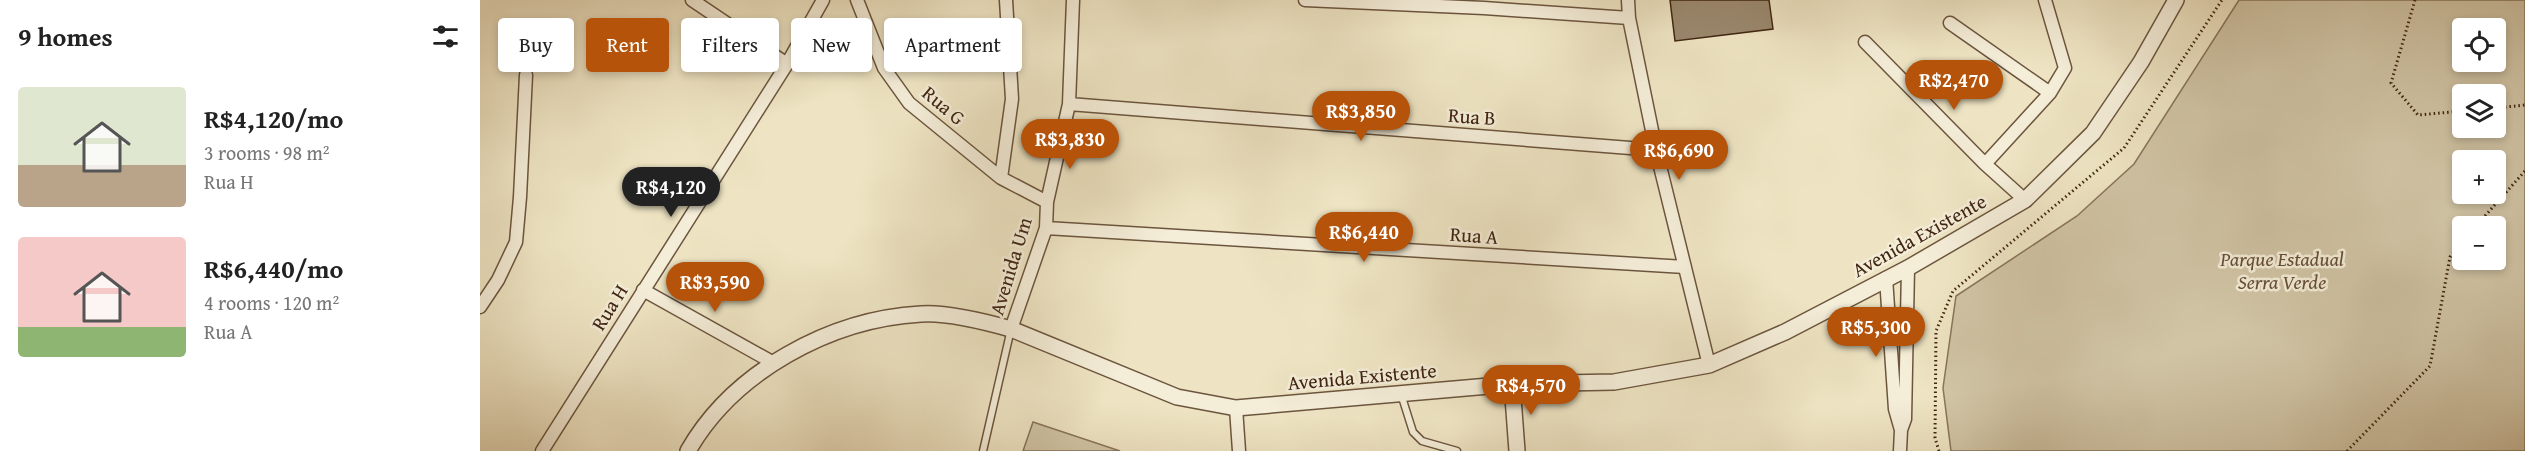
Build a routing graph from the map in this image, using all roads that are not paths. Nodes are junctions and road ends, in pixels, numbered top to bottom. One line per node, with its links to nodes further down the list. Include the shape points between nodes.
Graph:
1 (692, 0): 14 (street)
2 (823, 0): 14 (street, Rua H)
3 (857, 0): 20 (street, Rua G, via 884,68 909,103)
4 (1005, 0): 20 (street, via 1012,99)
5 (1072, 0): 17 (street, Avenida Um)
6 (1305, 0): 10 (street)
7 (1628, 0): 11 (street)
8 (2045, 0): 16 (street, via 2065,68)
9 (2176, 0): 21 (street, Avenida Existente, via 2141,62 2093,133)
10 (1398, 3): 11 (street)
11 (1629, 18): 18 (street)
12 (1950, 23): 16 (street)
13 (1865, 42): 19 (street)
14 (787, 64): 27 (street, Rua H)
15 (526, 75): 28 (street, via 516,242)
16 (2050, 93): 19 (street)
17 (1069, 104): 18 (street, Rua B); 22 (street, Avenida Um)
18 (1656, 150): 24 (street)
19 (1985, 164): 21 (street)
20 (1001, 178): 22 (street, Rua G)
21 (2025, 200): 25 (street, Avenida Existente)
22 (1047, 202): 23 (street, Avenida Um)
23 (1046, 228): 24 (street, Rua A); 29 (street, Avenida Um)
24 (1685, 267): 31 (street)
25 (1908, 267): 26 (street, Avenida Existente); 35 (street)
26 (1886, 278): 31 (street, Avenida Existente, via 1785,332); 35 (street, via 1894,409)
27 (643, 290): 30 (street); 36 (street, Rua H)
28 (480, 307)
29 (1011, 329): 30 (street, Avenida Existente, via 985,321 922,314 876,321 817,339); 34 (street, Avenida Existente, via 1177,397); 38 (lane)
30 (772, 362): 37 (street, Avenida Existente, via 724,403)
31 (1709, 365): 32 (street, Avenida Existente, via 1614,382)
32 (1512, 384): 33 (street, Avenida Existente); 41 (street)
33 (1401, 394): 34 (street, Avenida Existente); 40 (lane, via 1413,432 1422,441)
34 (1236, 408): 39 (street)
35 (1902, 430): 42 (street)
36 (542, 451)
37 (688, 451)
38 (983, 451)
39 (1239, 451)
40 (1457, 451)
41 (1517, 451)
42 (1900, 451)

